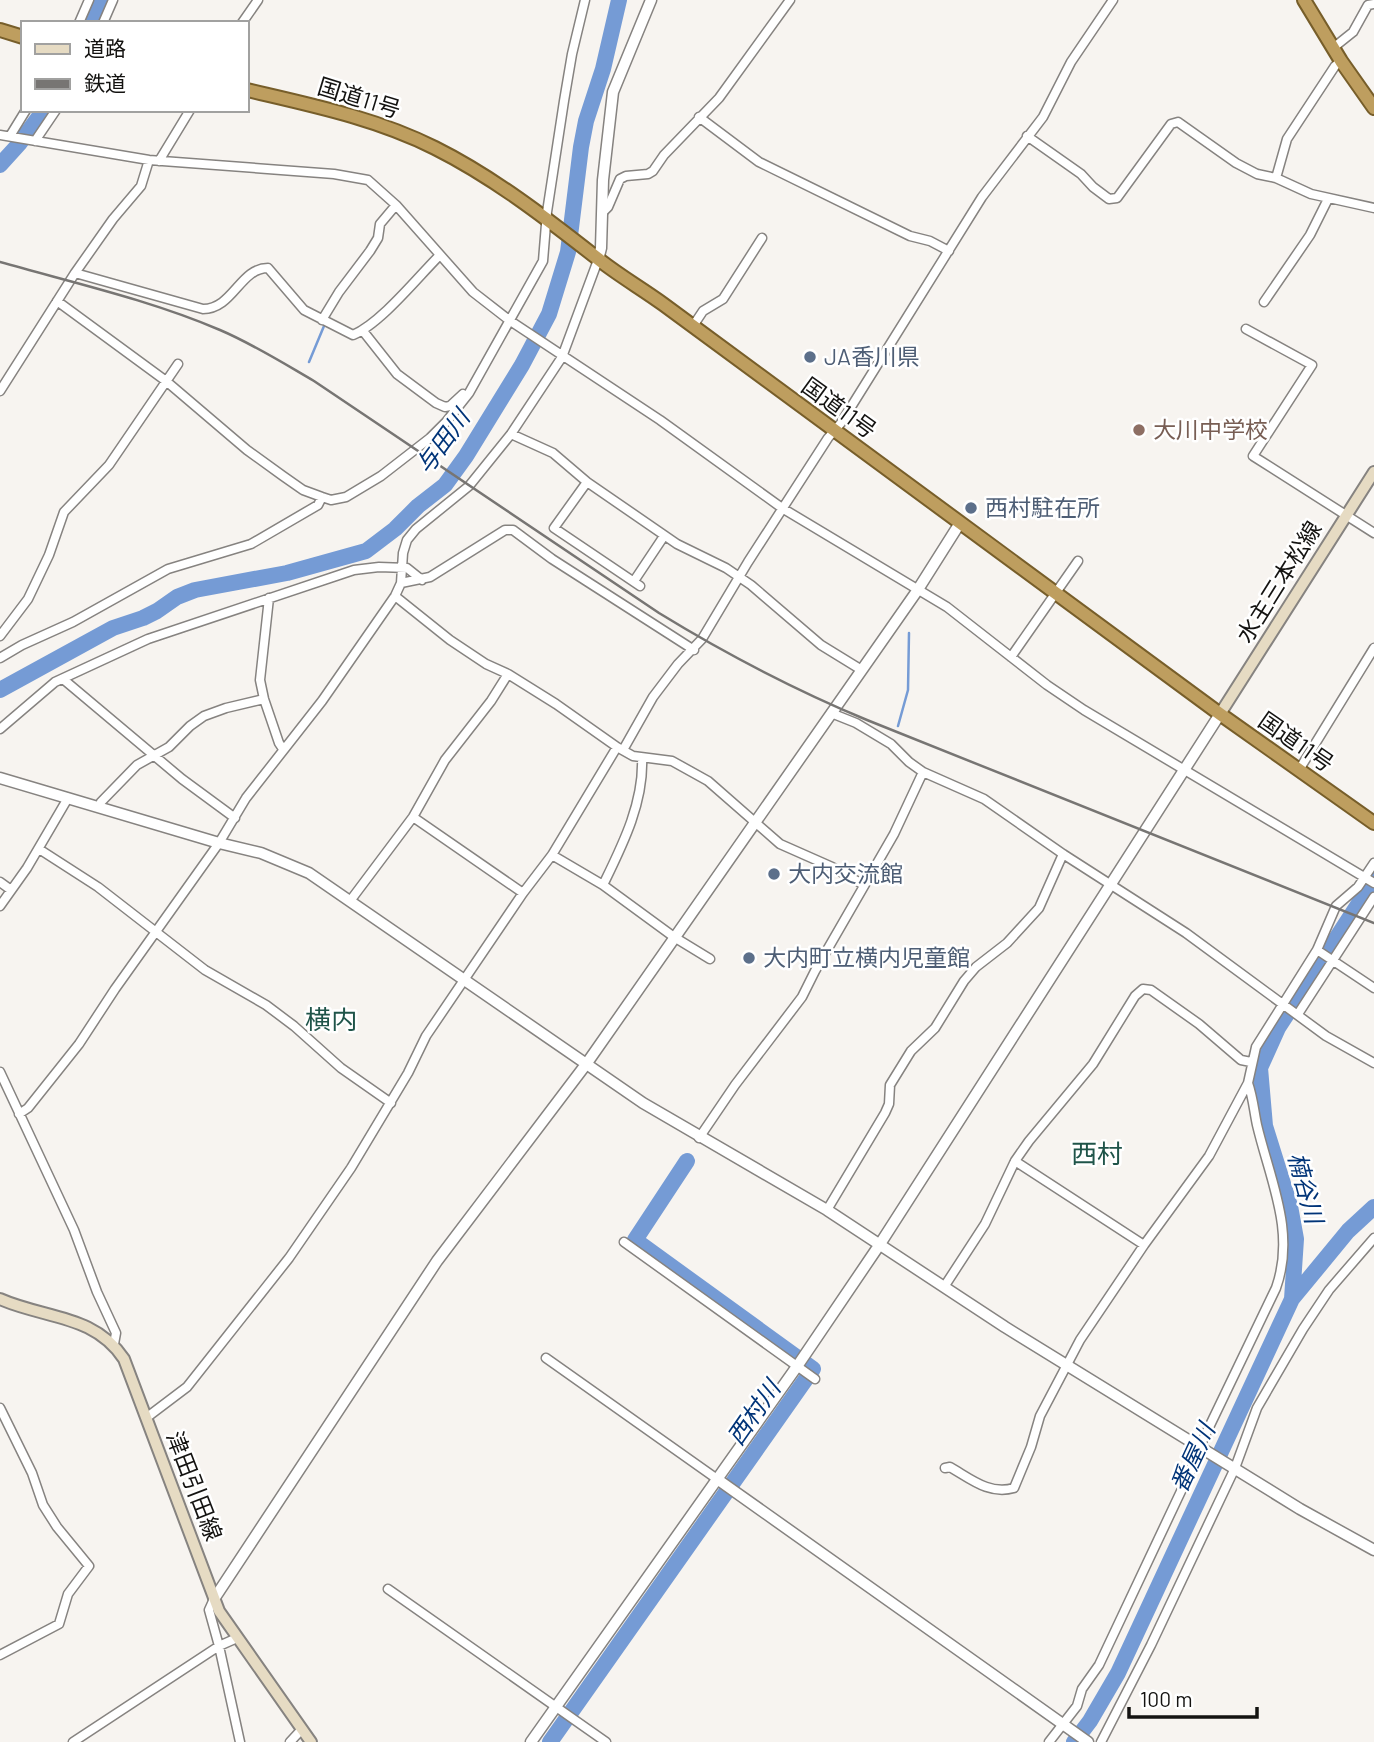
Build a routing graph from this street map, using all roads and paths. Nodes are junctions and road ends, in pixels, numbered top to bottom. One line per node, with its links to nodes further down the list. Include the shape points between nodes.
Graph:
1 (89, 0): 10 (street)
2 (113, 0): 11 (street)
3 (258, 0): 12 (street)
4 (585, 0): 34 (street, via 572,54)
5 (651, 0): 33 (street, via 614,92)
6 (790, 0): 22 (street, via 719,98)
7 (1113, 0): 25 (street)
8 (1304, 0): 15 (highway)
9 (1374, 4): 15 (street, via 1368,5 1353,32)
10 (80, 21)
11 (104, 21)
12 (243, 21)
13 (0, 30): 14 (highway)
14 (21, 36)
15 (1333, 48): 16 (highway)
16 (1341, 61): 18 (highway); 29 (street, via 1287,139)
17 (248, 90): 34 (highway, 国道11号, via 356,117 432,146 484,175)
18 (1374, 108)
19 (25, 112): 24 (street)
20 (54, 112): 26 (street)
21 (189, 112): 28 (street)
22 (699, 117): 33 (street, via 653,171 620,179); 36 (street, via 767,166)
23 (0, 135): 24 (street)
24 (12, 136): 26 (street)
25 (1027, 136): 29 (street, via 1109,199 1117,198 1171,124 1178,122 1237,163); 36 (street)
26 (33, 140): 27 (street)
27 (149, 160): 28 (street); 39 (street, via 141,186)
28 (159, 161): 31 (street, via 361,178)
29 (1276, 178): 30 (street)
30 (1328, 199): 32 (street); 41 (street, via 1310,235)
31 (396, 205): 37 (street); 42 (street)
32 (1374, 208)
33 (602, 213): 38 (street)
34 (550, 224): 38 (highway, 国道11号); 43 (street, via 543,261)
35 (762, 238): 44 (street, via 723,299 704,311)
36 (949, 251): 52 (street)
37 (439, 256): 43 (street); 46 (street)
38 (598, 260): 44 (highway, 国道11号); 47 (street)
39 (75, 273): 40 (street); 42 (street, via 211,309 251,273 268,268 304,310)
40 (57, 300): 49 (street); 50 (street)
41 (1264, 302)
42 (322, 320): 46 (street, via 353,335)
43 (511, 322): 47 (street); 51 (street)
44 (693, 326): 52 (highway, 国道11号)
45 (1246, 329): 58 (street, via 1312,365 1253,456)
46 (363, 331): 51 (street, via 397,374 436,403 450,406)
47 (559, 355): 53 (street); 57 (street, via 660,419)
48 (178, 364): 49 (street)
49 (166, 381): 56 (street, via 265,463); 71 (street, via 109,465 64,512 28,599)
50 (0, 391)
51 (469, 393): 56 (street, via 430,438 381,476 346,497)
52 (834, 431): 57 (street); 59 (highway, 国道11号)
53 (511, 434): 55 (street, via 553,453); 63 (street, via 459,496 407,540)
54 (1374, 472): 58 (main road, 水主三本松線)
55 (587, 482): 61 (street); 61 (street, via 554,528 637,584)
56 (322, 498): 73 (street, via 318,505 251,544 168,569 73,622)
57 (782, 508): 64 (street); 67 (street)
58 (1346, 515): 60 (street); 82 (main road, 水主三本松線)
59 (960, 523): 67 (street); 68 (highway, 国道11号)
60 (1374, 533)
61 (664, 536): 64 (street)
62 (1078, 561): 68 (street)
63 (402, 568): 65 (street); 66 (street); 70 (street, via 355,570)
64 (739, 577): 74 (street); 77 (street, via 821,645)
65 (422, 580): 66 (street); 74 (street, via 505,530 513,530)
66 (401, 583): 69 (street)
67 (917, 591): 75 (street, via 947,607); 77 (street)
68 (1057, 593): 75 (street); 82 (highway, 国道11号)
69 (395, 596): 78 (street, via 450,640); 84 (street)
70 (269, 598): 79 (street, via 148,639); 80 (street, via 261,657)
71 (0, 636)
72 (1374, 648): 89 (street)
73 (4, 650): 76 (street)
74 (694, 650): 85 (street, via 653,697)
75 (1011, 657): 88 (street, via 1084,710)
76 (0, 658)
77 (860, 669): 81 (street)
78 (508, 674): 85 (street); 94 (street, via 445,760)
79 (63, 679): 83 (street); 86 (street)
80 (264, 699): 84 (street); 86 (street, via 204,716)
81 (831, 713): 90 (street, via 891,744); 96 (street)
82 (1220, 714): 88 (street); 89 (highway, 国道11号)
83 (0, 729)
84 (283, 749): 95 (street)
85 (620, 749): 87 (street); 101 (street)
86 (155, 754): 93 (street, via 137,765); 95 (street)
87 (642, 758): 96 (street, via 672,761 708,781); 106 (street, via 643,772 628,831)
88 (1183, 768): 103 (street); 105 (street)
89 (1299, 770): 97 (highway, 国道11号)
90 (923, 772): 100 (street, via 984,799); 107 (street)
91 (0, 778): 92 (street)
92 (68, 798): 93 (street); 99 (street)
93 (99, 807): 98 (street)
94 (413, 817): 109 (street); 111 (street)
95 (235, 818): 98 (street)
96 (755, 822): 107 (street, via 791,850); 114 (street)
97 (1374, 823)
98 (219, 843): 111 (street, via 261,853 309,873); 113 (street)
99 (39, 849): 108 (street); 113 (street)
100 (1063, 854): 105 (street); 131 (street, via 1038,908 1007,943 976,967 935,1028 911,1051 890,1085 885,1112)
101 (552, 855): 106 (street); 109 (street)
102 (1374, 863): 103 (street)
103 (1368, 880): 115 (street, via 1336,906)
104 (0, 882): 108 (street)
105 (1110, 884): 120 (street); 134 (street)
106 (603, 885): 114 (street)
107 (864, 886): 129 (street, via 803,997)
108 (11, 890): 112 (street)
109 (523, 893): 118 (street)
110 (1374, 897): 117 (street)
111 (350, 901): 118 (street)
112 (0, 906)
113 (156, 931): 127 (street, via 205,971 266,1005); 128 (street, via 79,1044)
114 (674, 937): 116 (street); 123 (street)
115 (1317, 950): 117 (street); 120 (street)
116 (710, 959)
117 (1333, 961): 119 (street); 121 (street)
118 (465, 980): 123 (street); 127 (street, via 426,1036)
119 (1374, 988)
120 (1282, 1003): 121 (street); 122 (street)
121 (1298, 1014): 124 (street)
122 (1251, 1062): 126 (street); 130 (street, via 1241,1060 1152,990 1143,989 1093,1064)
123 (587, 1063): 129 (street); 151 (street, via 437,1261)
124 (1374, 1063)
125 (0, 1072): 128 (street)
126 (1248, 1083): 135 (street, via 1209,1156); 145 (street, via 1284,1223 1283,1270)
127 (391, 1103): 144 (street, via 289,1258 187,1387)
128 (19, 1114): 138 (street, via 74,1230 116,1334)
129 (699, 1138): 131 (street)
130 (1015, 1161): 135 (street); 136 (street, via 985,1224)
131 (827, 1210): 134 (street)
132 (1374, 1238): 146 (street, via 1303,1329 1257,1408)
133 (624, 1242): 140 (street)
134 (880, 1244): 136 (street); 140 (street)
135 (1144, 1245): 141 (street)
136 (944, 1287): 141 (street)
137 (0, 1299): 138 (main road, 津田引田線, via 81,1322)
138 (114, 1344): 144 (main road, 津田引田線)
139 (547, 1358): 148 (street)
140 (798, 1365): 142 (street); 148 (street)
141 (1067, 1366): 145 (street); 147 (street, via 1040,1416 1014,1488 989,1489)
142 (815, 1378)
143 (0, 1408): 154 (street, via 43,1505 89,1566 68,1594 59,1624)
144 (146, 1418): 151 (main road, 津田引田線)
145 (1203, 1448): 146 (street); 156 (street, via 1099,1665)
146 (1234, 1467): 149 (street); 166 (street)
147 (945, 1468)
148 (717, 1479): 155 (street); 156 (street)
149 (1374, 1550)
150 (388, 1589): 155 (street)
151 (214, 1599): 152 (main road, 津田引田線); 153 (street, via 209,1611)
152 (237, 1638): 153 (street); 157 (main road, 津田引田線)
153 (219, 1646): 158 (street); 159 (street)
154 (0, 1655)
155 (556, 1706): 162 (street); 163 (street)
156 (1065, 1725): 164 (street); 165 (street)
157 (302, 1729): 160 (street); 161 (main road, 津田引田線)
158 (73, 1742)
159 (240, 1742)
160 (290, 1742)
161 (311, 1742)
162 (531, 1742)
163 (606, 1742)
164 (1049, 1742)
165 (1088, 1742)
166 (1101, 1742)

